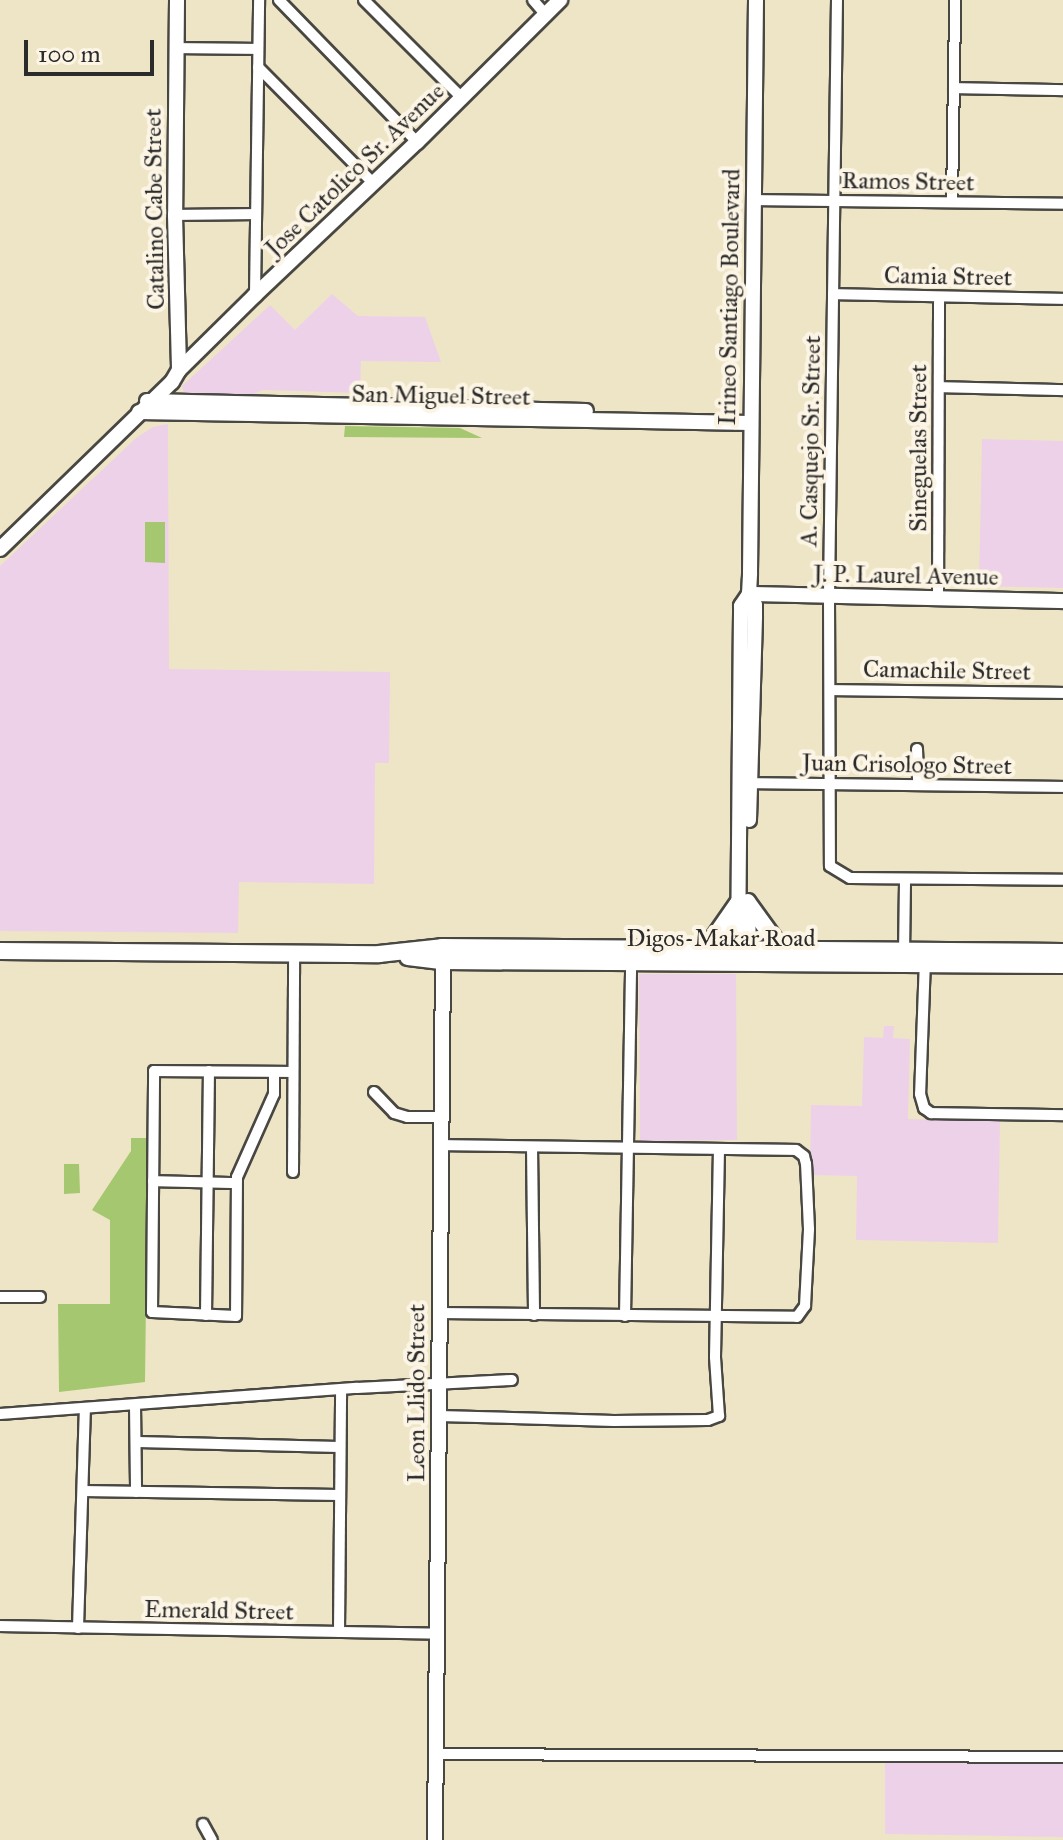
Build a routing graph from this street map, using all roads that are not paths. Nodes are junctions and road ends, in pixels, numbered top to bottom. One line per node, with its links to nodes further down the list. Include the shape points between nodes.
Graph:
1 (177, 0): 11 (main road, Catalino Cabe Street)
2 (259, 0): 12 (street)
3 (279, 0): 17 (street)
4 (364, 0): 16 (street)
5 (533, 0): 10 (street)
6 (560, 0): 10 (main road, Jose Catolico Sr. Avenue)
7 (756, 0): 19 (main road, Irineo Santiago Boulevard)
8 (837, 0): 20 (street, A. Casquejo Sr. Street)
9 (955, 0): 14 (street)
10 (545, 14): 16 (main road, Jose Catolico Sr. Avenue)
11 (176, 48): 12 (street); 24 (main road, Catalino Cabe Street)
12 (258, 49): 13 (street)
13 (258, 67): 18 (street); 23 (street)
14 (954, 88): 15 (street); 21 (street)
15 (1063, 90)
16 (462, 98): 17 (main road, Jose Catolico Sr. Avenue)
17 (417, 142): 18 (main road, Jose Catolico Sr. Avenue)
18 (373, 183): 26 (main road, Jose Catolico Sr. Avenue)
19 (753, 200): 20 (street, Ramos Street); 33 (main road, Irineo Santiago Boulevard)
20 (834, 201): 21 (street, Ramos Street); 25 (street, A. Casquejo Sr. Street)
21 (952, 202): 22 (street, Ramos Street)
22 (1063, 204)
23 (255, 214): 24 (street); 26 (street)
24 (175, 215): 29 (main road, Catalino Cabe Street)
25 (833, 294): 27 (street, Camia Street); 37 (street, A. Casquejo Sr. Street)
26 (255, 295): 29 (main road, Jose Catolico Sr. Avenue)
27 (939, 298): 28 (street, Camia Street); 30 (street, Sineguelas Street)
28 (1063, 299)
29 (179, 370): 32 (main road, Jose Catolico Sr. Avenue, via 167,376)
30 (939, 387): 31 (street); 38 (street, Sineguelas Street)
31 (1063, 390)
32 (141, 407): 33 (main road, San Miguel Street); 34 (main road, Jose Catolico Sr. Avenue); 35 (main road, Jose Catolico Sr. Avenue)
33 (750, 418): 36 (main road, Irineo Santiago Boulevard)
34 (0, 536)
35 (0, 549)
36 (749, 594): 37 (main road, J. P. Laurel Avenue); 43 (main road, Irineo Santiago Boulevard, via 741,606)
37 (829, 598): 38 (main road, J. P. Laurel Avenue); 40 (street, A. Casquejo Sr. Street)
38 (938, 599): 39 (main road, J. P. Laurel Avenue)
39 (1063, 601)
40 (830, 690): 41 (street, Camachile Street); 44 (street, A. Casquejo Sr. Street)
41 (1063, 693)
42 (917, 749): 45 (street)
43 (745, 783): 44 (street, Juan Crisologo Street); 49 (main road, Irineo Santiago Boulevard)
44 (829, 784): 45 (street, Juan Crisologo Street); 47 (street, A. Casquejo Sr. Street, via 830,866 842,876)
45 (918, 784): 46 (street, Juan Crisologo Street)
46 (1063, 787)
47 (905, 880): 48 (street); 57 (street)
48 (1063, 880)
49 (743, 903): 50 (main road); 51 (main road); 56 (main road, Irineo Santiago Boulevard)
50 (706, 949): 55 (main road, Digos-Makar Road); 56 (main road, Digos-Makar Road)
51 (782, 950): 56 (main road, Digos-Makar Road); 57 (main road, Digos-Makar Road)
52 (0, 951): 54 (main road, Digos-Makar Road)
53 (1063, 952): 58 (main road, Digos-Makar Road)
54 (294, 954): 55 (main road, Digos-Makar Road); 63 (street)
55 (442, 954): 59 (main road, Digos-Makar Road); 68 (main road, Leon Llido Street)
56 (743, 956): 57 (main road, Digos-Makar Road); 59 (main road, Digos-Makar Road)
57 (904, 957): 58 (main road, Digos-Makar Road)
58 (926, 958): 60 (main road, Digos-Makar Road); 67 (street, via 920,1094 924,1108 931,1113)
59 (631, 962): 71 (street)
60 (1063, 965)
61 (209, 1071): 62 (street); 74 (street, via 154,1071); 75 (street)
62 (274, 1072): 63 (street); 65 (street)
63 (293, 1072): 66 (street)
64 (374, 1092): 68 (street, via 394,1113)
65 (274, 1094): 66 (street); 76 (street)
66 (293, 1094): 73 (street)
67 (1063, 1115)
68 (441, 1117): 69 (main road, Leon Llido Street)
69 (440, 1145): 70 (street); 79 (main road, Leon Llido Street)
70 (532, 1147): 71 (street); 81 (street)
71 (629, 1149): 72 (street); 82 (street)
72 (719, 1150): 83 (street); 83 (street, via 801,1153 809,1229 802,1315)
73 (293, 1172)
74 (153, 1181): 75 (street); 80 (street, via 152,1312)
75 (208, 1183): 76 (street); 80 (street)
76 (236, 1183): 80 (street, via 236,1316)
77 (0, 1297): 78 (street)
78 (40, 1297)
79 (440, 1313): 81 (street); 85 (main road, Leon Llido Street)
80 (206, 1315)
81 (534, 1315): 82 (street)
82 (625, 1316): 83 (street)
83 (717, 1317): 90 (street, via 720,1409 715,1420)
84 (512, 1380): 85 (street)
85 (439, 1383): 86 (street); 90 (main road, Leon Llido Street)
86 (341, 1389): 87 (street); 92 (street)
87 (135, 1405): 88 (street); 91 (street)
88 (85, 1408): 89 (street); 93 (street)
89 (0, 1414)
90 (439, 1416): 99 (main road, Leon Llido Street)
91 (138, 1442): 92 (street); 94 (street)
92 (339, 1447): 95 (street)
93 (83, 1491): 94 (street); 97 (street)
94 (136, 1492): 95 (street)
95 (339, 1495): 98 (street)
96 (0, 1626): 97 (street, Emerald Street)
97 (78, 1628): 98 (street, Emerald Street)
98 (339, 1632): 99 (street, Emerald Street)
99 (437, 1634): 100 (main road, Leon Llido Street)
100 (436, 1754): 101 (street); 104 (main road, Leon Llido Street)
101 (1063, 1757)
102 (203, 1824): 103 (street)
103 (212, 1840)
104 (435, 1840)

